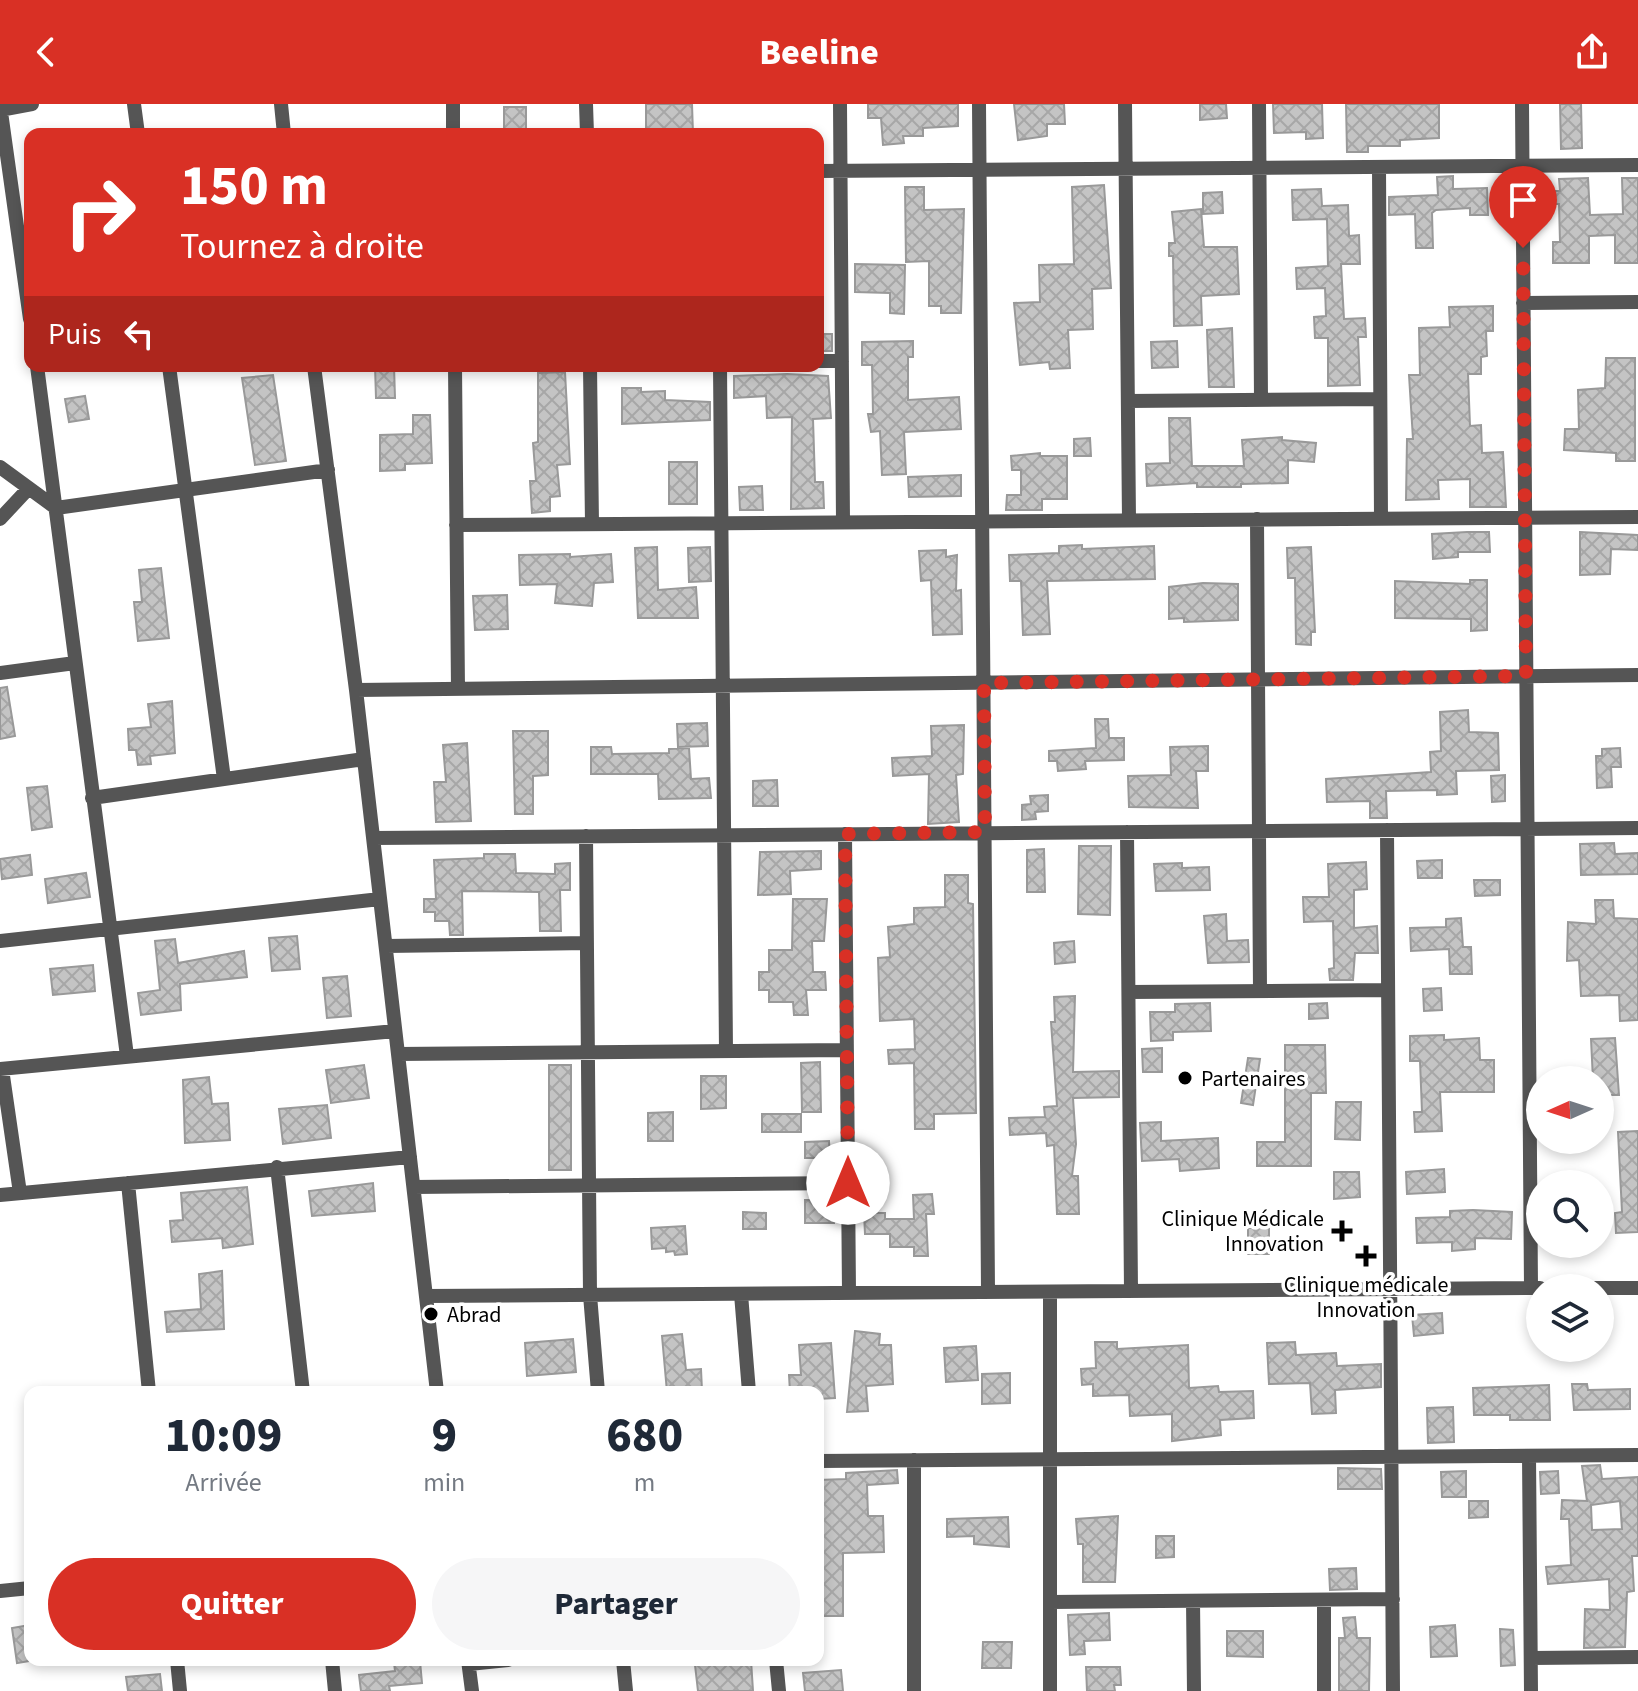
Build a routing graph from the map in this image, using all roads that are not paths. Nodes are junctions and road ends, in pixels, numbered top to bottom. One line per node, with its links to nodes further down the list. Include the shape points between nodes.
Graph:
1 (32, 104): 11 (street)
2 (134, 104): 12 (street)
3 (281, 104): 13 (street)
4 (453, 104): 14 (street)
5 (586, 104): 15 (street)
6 (840, 104): 23 (street)
7 (979, 104): 21 (street)
8 (1125, 104): 20 (street)
9 (1259, 104): 19 (street)
10 (1522, 104): 17 (street)
11 (0, 108): 24 (street)
12 (137, 128)
13 (283, 128)
14 (453, 128)
15 (587, 128)
16 (1638, 165): 17 (street)
17 (1522, 166): 18 (street); 26 (street)
18 (1379, 167): 19 (street); 35 (street)
19 (1260, 168): 20 (street); 36 (street)
20 (1126, 169): 21 (street); 37 (street)
21 (980, 170): 23 (street); 49 (street)
22 (824, 171): 23 (street)
23 (840, 171): 28 (street)
24 (24, 277)
25 (1638, 302): 26 (street)
26 (1523, 303): 44 (street)
27 (824, 361): 28 (street)
28 (842, 361): 50 (street)
29 (38, 372): 42 (street)
30 (170, 372): 41 (street)
31 (315, 372): 39 (street)
32 (455, 372): 53 (street)
33 (590, 372): 52 (street)
34 (720, 372): 51 (street)
35 (1380, 399): 36 (street); 47 (street)
36 (1261, 400): 37 (street)
37 (1128, 401): 48 (street)
38 (0, 467): 40 (street)
39 (328, 470): 41 (street); 62 (street)
40 (28, 489): 42 (street); 45 (street)
41 (185, 489): 42 (street); 64 (street)
42 (56, 508): 54 (street)
43 (1638, 517): 44 (street)
44 (1525, 518): 47 (street); 57 (street)
45 (0, 519)
46 (1257, 519): 47 (street); 48 (street); 58 (street)
47 (1381, 519)
48 (1129, 520): 49 (street)
49 (982, 521): 50 (street); 59 (street)
50 (843, 522): 51 (street)
51 (722, 523): 52 (street); 60 (street)
52 (592, 524): 53 (street)
53 (456, 525): 61 (street)
54 (75, 663): 55 (street); 65 (street)
55 (0, 673)
56 (1638, 675): 57 (street)
57 (1526, 676): 58 (street); 67 (street)
58 (1258, 679): 59 (street); 69 (street)
59 (984, 683): 60 (street); 70 (street)
60 (723, 686): 61 (street); 73 (street)
61 (458, 689): 62 (street)
62 (356, 690): 63 (street)
63 (364, 759): 64 (street); 75 (street)
64 (224, 779): 65 (street)
65 (92, 798): 77 (street)
66 (1638, 828): 67 (street)
67 (1527, 829): 68 (street); 99 (street)
68 (1387, 830): 69 (street); 81 (street)
69 (1259, 831): 71 (street); 82 (street)
70 (985, 832): 71 (street); 72 (street); 105 (street)
71 (1127, 832): 83 (street)
72 (845, 834): 73 (street); 85 (street)
73 (724, 835): 74 (street); 86 (street)
74 (586, 836): 75 (street); 79 (street)
75 (373, 838): 76 (street)
76 (380, 899): 77 (street); 80 (street)
77 (109, 930): 78 (street); 89 (street)
78 (0, 941)
79 (587, 943): 80 (street); 87 (street)
80 (386, 946): 84 (street)
81 (1388, 990): 82 (street); 103 (street)
82 (1260, 991): 83 (street)
83 (1129, 992): 104 (street)
84 (395, 1031): 88 (street); 89 (street)
85 (847, 1050): 86 (street); 94 (street)
86 (726, 1051): 87 (street)
87 (588, 1053): 88 (street); 95 (street)
88 (398, 1054): 91 (street)
89 (127, 1056): 90 (street)
90 (1, 1069): 97 (street)
91 (410, 1157): 92 (street); 96 (street)
92 (277, 1167): 93 (street); 112 (street)
93 (128, 1183): 97 (street); 111 (street)
94 (848, 1183): 95 (street); 107 (street)
95 (589, 1185): 96 (street); 109 (street)
96 (414, 1187): 110 (street)
97 (20, 1193): 98 (street)
98 (0, 1195)
99 (1536, 1274)
100 (1526, 1288): 103 (street)
101 (1614, 1288): 102 (street)
102 (1638, 1288)
103 (1390, 1289): 104 (street); 118 (street)
104 (1131, 1291): 106 (street)
105 (988, 1292): 106 (street); 107 (street)
106 (1050, 1292): 119 (street)
107 (849, 1293): 108 (street)
108 (741, 1294): 109 (street); 115 (street)
109 (590, 1295): 110 (street); 114 (street)
110 (426, 1296): 113 (street)
111 (148, 1386)
112 (302, 1386)
113 (436, 1386)
114 (598, 1386)
115 (749, 1386)
116 (1638, 1455): 117 (street)
117 (1529, 1456): 118 (street); 129 (street)
118 (1392, 1457): 119 (street); 124 (street)
119 (1050, 1459): 120 (street); 127 (street)
120 (914, 1460): 121 (street); 140 (street)
121 (824, 1461)
122 (24, 1589): 123 (street)
123 (0, 1591)
124 (1393, 1599): 125 (street); 144 (street)
125 (1324, 1600): 126 (street); 143 (street)
126 (1193, 1601): 127 (street); 142 (street)
127 (1050, 1602): 141 (street)
128 (1638, 1657): 129 (street)
129 (1531, 1658): 145 (street)
130 (178, 1666): 135 (street)
131 (333, 1666): 136 (street)
132 (469, 1666): 137 (street)
133 (624, 1666): 138 (street)
134 (777, 1666): 139 (street)
135 (180, 1691)
136 (335, 1691)
137 (472, 1691)
138 (626, 1691)
139 (779, 1691)
140 (914, 1691)
141 (1050, 1691)
142 (1194, 1691)
143 (1324, 1691)
144 (1393, 1691)
145 (1531, 1691)

